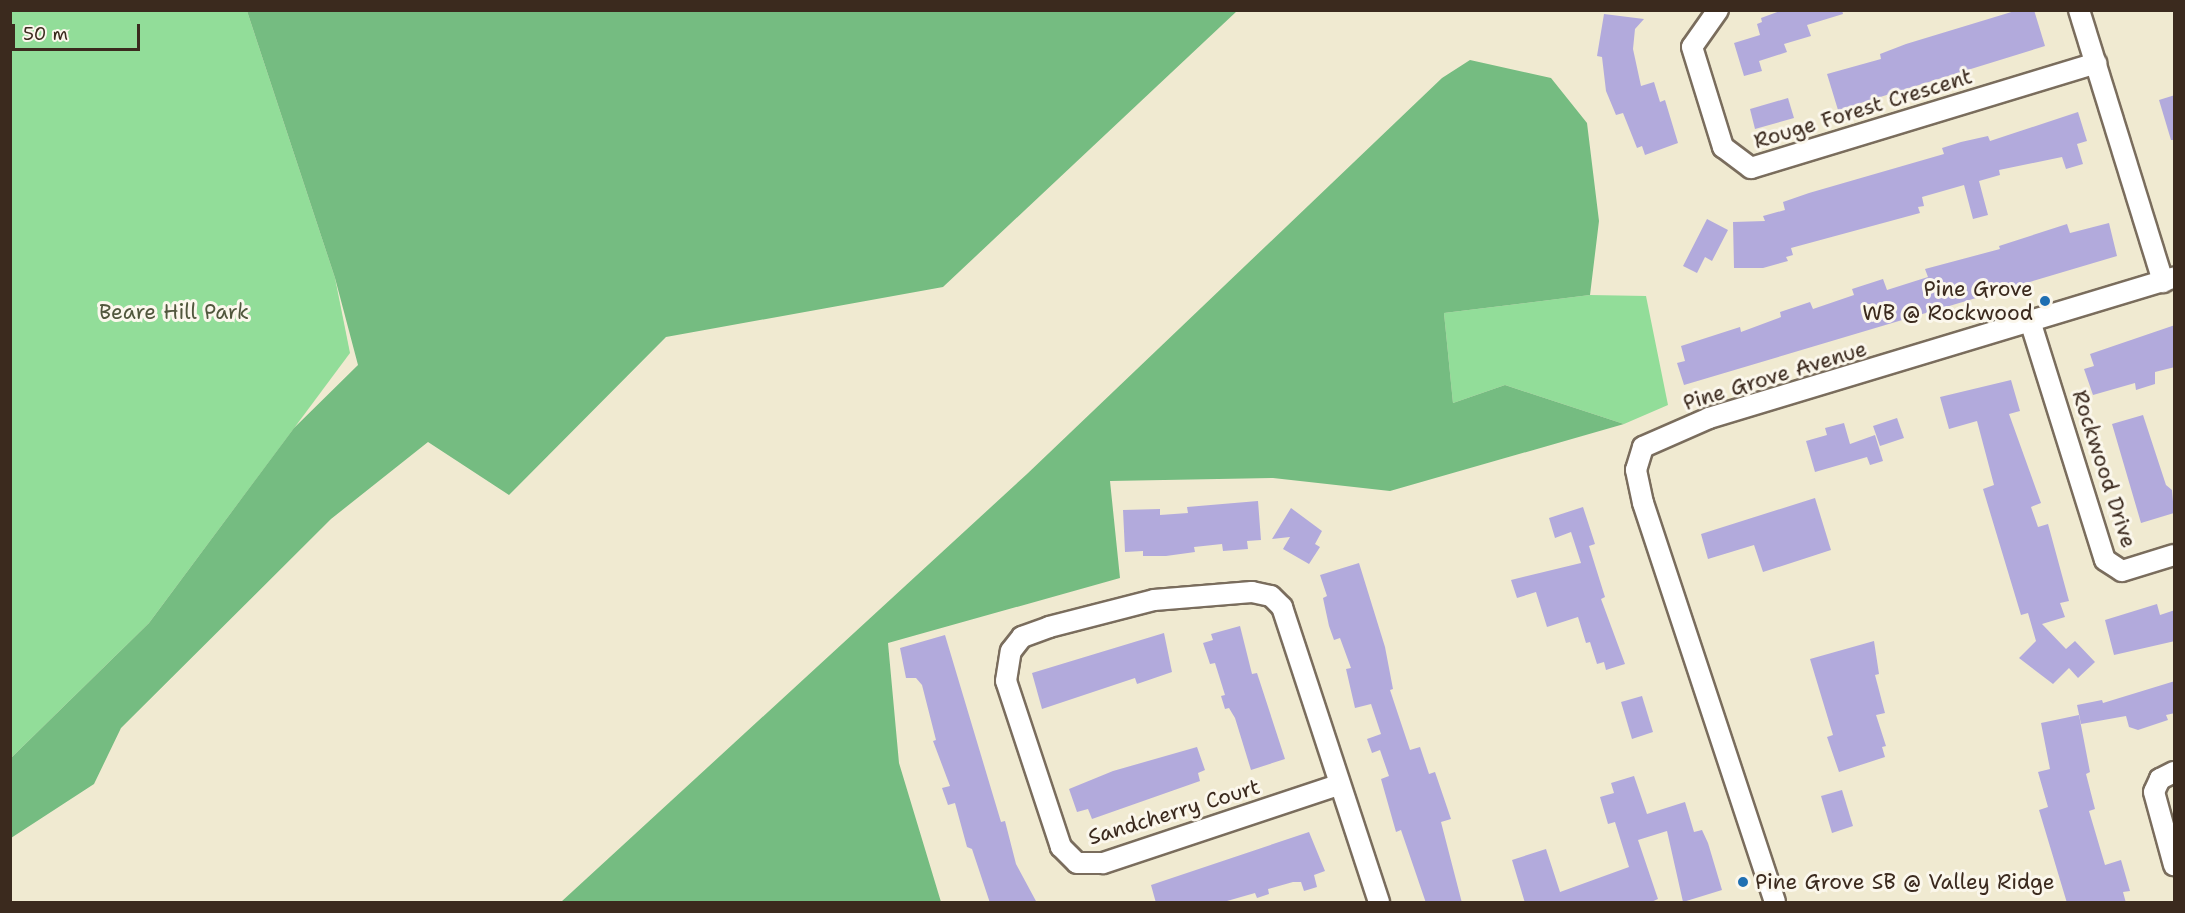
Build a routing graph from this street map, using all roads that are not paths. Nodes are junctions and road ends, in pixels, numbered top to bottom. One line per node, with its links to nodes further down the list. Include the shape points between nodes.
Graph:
1 (1718, 10): 3 (street, Rouge Forest Crescent, via 1692,47 1723,147 1750,168)
2 (2079, 10): 3 (street)
3 (2096, 63): 4 (street)
4 (2169, 280): 5 (street, Pine Grove Avenue)
5 (2031, 324): 6 (street, Rockwood Drive, via 2105,560 2122,570); 11 (street, Pine Grove Avenue, via 1709,418 1643,447 1636,470 1643,503)
6 (2175, 555)
7 (2175, 772): 9 (street, via 2160,779 2154,792)
8 (1338, 785): 8 (street, Sandcherry Court, via 1282,607 1271,596 1252,592 1154,600 1049,627 1022,637 1011,651 1006,681 1061,847 1077,863 1102,863); 10 (street, Sandcherry Court)
9 (2175, 865)
10 (1379, 903)
11 (1775, 903)

